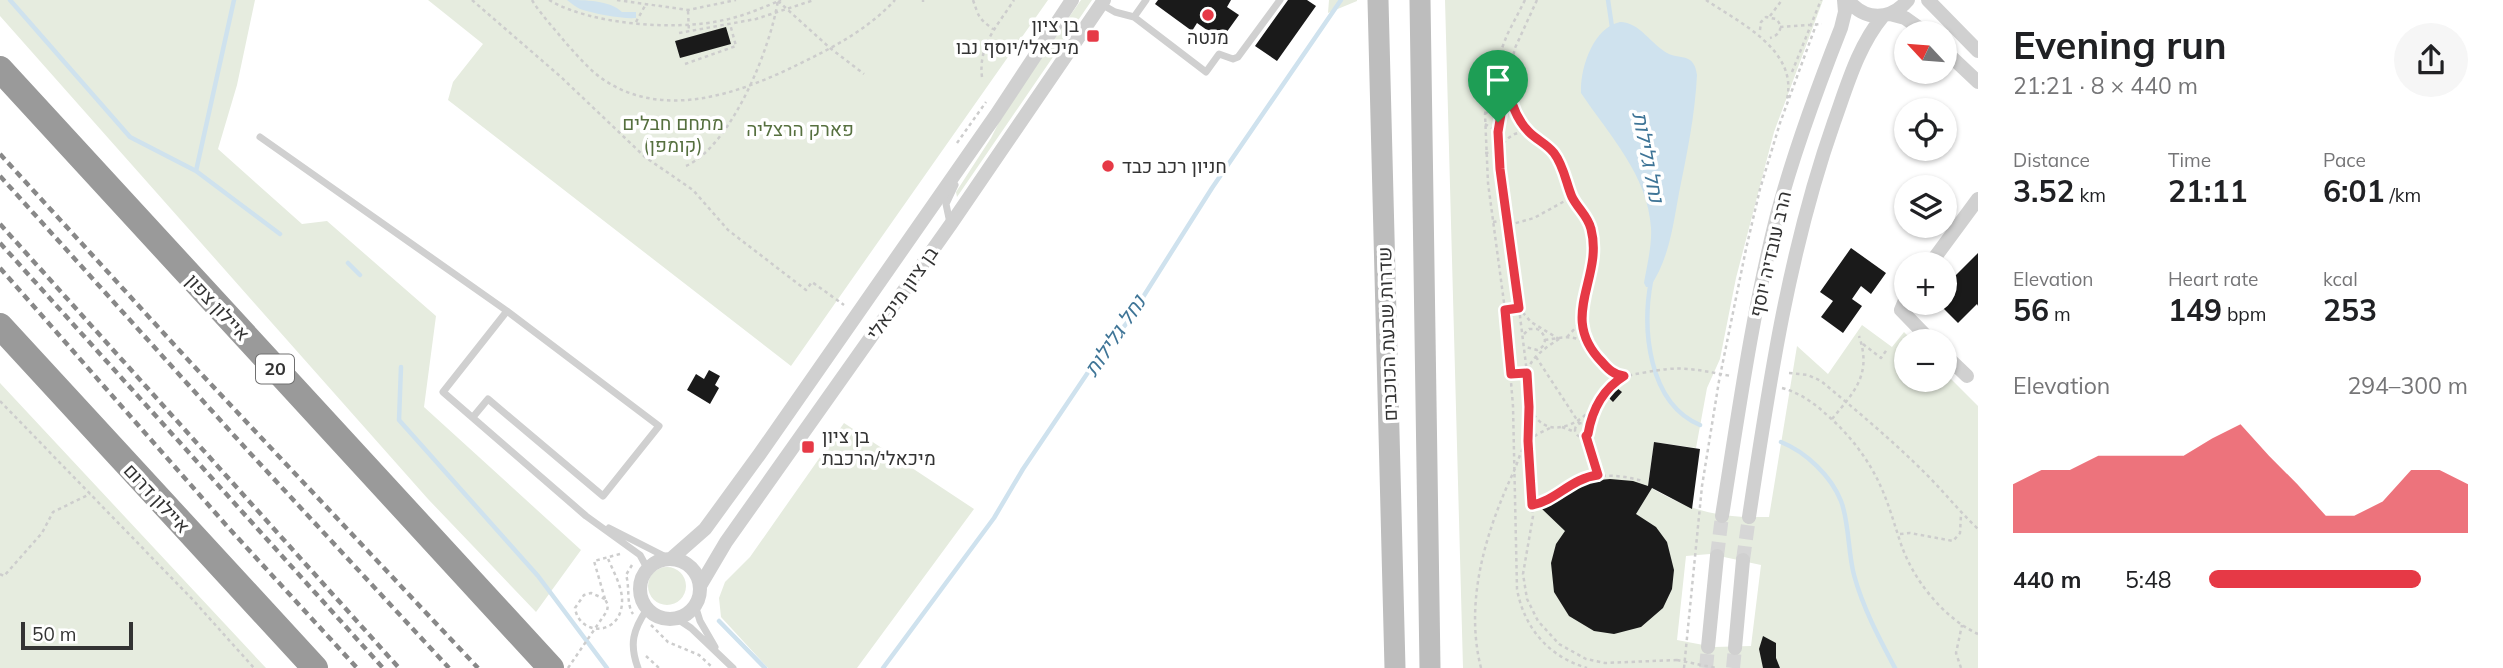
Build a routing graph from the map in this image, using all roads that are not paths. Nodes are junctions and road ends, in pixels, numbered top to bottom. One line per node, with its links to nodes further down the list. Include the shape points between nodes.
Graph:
1 (1072, 0): 17 (street, בן ציון מיכאלי)
2 (1146, 0): 11 (lane)
3 (1280, 0): 11 (lane, via 1238,57 1219,54 1206,72)
4 (1377, 0): 50 (main road, שדרות שבעת הכוכבים)
5 (1420, 0): 51 (main road, שדרות שבעת הכוכבים)
6 (1846, 0): 10 (street, via 1863,13); 32 (street, הרב עובדיה יוסף, via 1841,28 1777,216)
7 (1908, 0): 10 (street)
8 (1928, 0): 13 (street)
9 (1103, 2): 11 (lane, via 1115,12); 21 (street, בן ציון מיכאלי)
10 (1886, 15): 12 (street); 33 (street, הרב עובדיה יוסף, via 1866,41 1847,84 1802,223 1769,385)
11 (1134, 17)
12 (1909, 21)
13 (1978, 51)
14 (1957, 62): 16 (street)
15 (0, 69): 47 (highway, איילון צפון / 20)
16 (1978, 82)
17 (996, 115): 20 (lane); 22 (street, בן ציון מיכאלי)
18 (260, 137): 25 (lane)
19 (1978, 199): 24 (street)
20 (946, 207): 21 (lane); 22 (lane); 23 (lane)
21 (962, 208): 23 (street, בן ציון מיכאלי)
22 (921, 222): 36 (street, בן ציון מיכאלי, via 717,514)
23 (951, 225): 39 (street, בן ציון מיכאלי, via 726,542)
24 (1939, 252)
25 (507, 311): 31 (lane, via 443,392); 31 (lane, via 659,426 603,496 488,399)
26 (1906, 315): 28 (street)
27 (0, 326): 46 (highway, איילון דרום)
28 (1919, 329)
29 (1957, 366): 30 (street)
30 (1967, 376)
31 (473, 417): 34 (lane)
32 (1722, 516)
33 (1749, 517)
34 (592, 520): 36 (lane); 38 (lane, via 640,555)
35 (1717, 556): 43 (street)
36 (670, 558): 38 (street); 39 (street, via 687,564)
37 (1743, 560): 44 (street)
38 (647, 568): 41 (street, via 639,585)
39 (700, 586): 40 (street)
40 (695, 605): 42 (street); 45 (lane)
41 (647, 609): 42 (street, via 660,617); 48 (lane, via 632,641)
42 (676, 618): 45 (lane)
43 (1707, 647)
44 (1735, 648)
45 (719, 654): 49 (lane)
46 (315, 668)
47 (551, 668)
48 (638, 668)
49 (733, 668)
50 (1395, 668)
51 (1430, 668)

